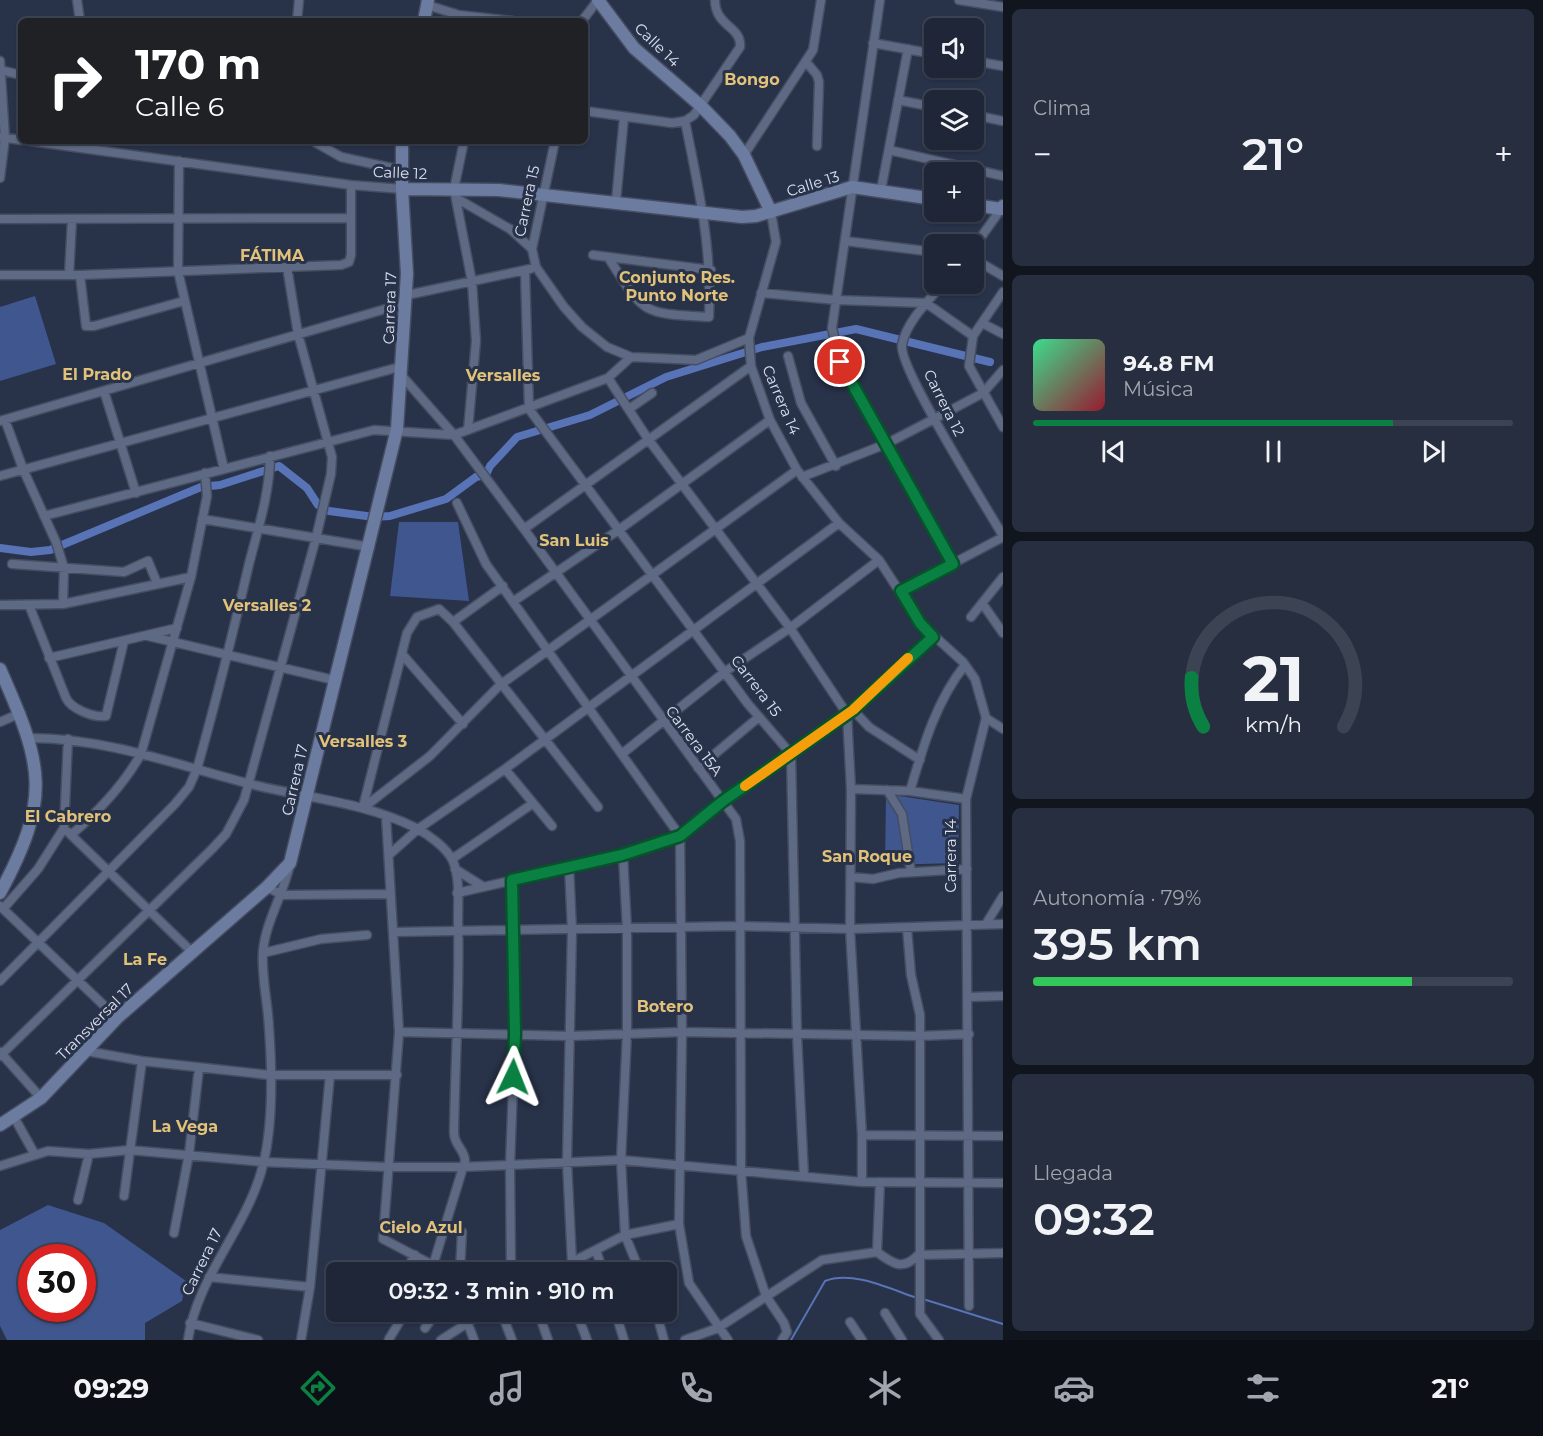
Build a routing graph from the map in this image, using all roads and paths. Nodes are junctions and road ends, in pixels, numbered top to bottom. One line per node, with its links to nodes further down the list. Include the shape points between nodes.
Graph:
1 (77, 0): 10 (street)
2 (299, 0): 11 (street)
3 (598, 0): 14 (street); 25 (street, Calle 14, via 634,48)
4 (715, 0): 25 (street, via 720,20 741,39)
5 (820, 0): 18 (street, via 817,38)
6 (880, 0): 15 (street)
7 (959, 0): 9 (street)
8 (428, 3): 12 (street); 13 (street)
9 (1003, 7)
10 (80, 18)
11 (297, 18)
12 (425, 18)
13 (478, 18)
14 (584, 18)
15 (873, 43): 16 (street); 46 (street)
16 (908, 49): 17 (street); 23 (street)
17 (924, 52)
18 (807, 63): 38 (street, via 819,82); 40 (street)
19 (984, 63): 20 (street)
20 (1003, 66)
21 (1, 67): 22 (street); 31 (street)
22 (18, 74)
23 (898, 100): 24 (street); 39 (street)
24 (924, 105)
25 (701, 106): 29 (street); 40 (street, Carrera 14)
26 (588, 111): 27 (street)
27 (624, 117): 29 (street); 52 (street)
28 (984, 117): 30 (street)
29 (685, 121): 56 (street)
30 (1003, 121)
31 (2, 137): 32 (street); 44 (street)
32 (18, 140)
33 (52, 144): 41 (street, Calle 12)
34 (318, 144): 42 (street, via 341,157)
35 (402, 144): 42 (street, Carrera 17)
36 (463, 144): 49 (street)
37 (554, 144): 50 (street, Carrera 15)
38 (817, 146)
39 (889, 150): 43 (street); 48 (street)
40 (744, 155): 55 (street, Carrera 14)
41 (179, 161): 45 (street, Calle 12); 60 (street)
42 (401, 170): 47 (street, Carrera 17)
43 (1003, 176)
44 (0, 178)
45 (351, 185): 47 (street, Calle 12); 57 (street)
46 (852, 187): 48 (street, Calle 13); 55 (street, Calle 13); 62 (street)
47 (402, 189): 49 (street, Calle 12); 81 (street, Carrera 17)
48 (881, 190): 51 (street, Calle 13)
49 (455, 193): 50 (street, Calle 12); 63 (street, via 510,229); 77 (street)
50 (546, 194): 52 (street, Calle 12); 63 (street, Carrera 15)
51 (924, 197)
52 (616, 201): 56 (street, Calle 12)
53 (984, 206): 54 (street)
54 (1002, 208): 61 (street)
55 (771, 212): 56 (street, Calle 12, via 742,217); 79 (street, Carrera 14, via 776,242)
56 (704, 213): 71 (street)
57 (351, 218): 60 (street); 68 (street, via 348,262)
58 (0, 219): 59 (street)
59 (72, 220): 60 (street); 74 (street)
60 (177, 220): 72 (street)
61 (983, 234)
62 (844, 241): 64 (street); 82 (street)
63 (532, 249): 69 (street, Carrera 15)
64 (924, 251)
65 (593, 255): 66 (street)
66 (608, 257): 71 (street); 71 (street, via 635,300 645,309 661,314 708,318)
67 (984, 265): 76 (street)
68 (287, 267): 72 (street); 86 (street)
69 (536, 267): 70 (street); 91 (street, via 582,327 607,347)
70 (525, 270): 77 (street); 102 (street)
71 (711, 270)
72 (178, 271): 75 (street); 83 (street)
73 (0, 275): 74 (street)
74 (69, 275): 75 (street)
75 (80, 275): 83 (street, via 86,326)
76 (1003, 276)
77 (472, 282): 81 (street); 109 (street, via 476,341)
78 (1003, 292): 85 (street)
79 (762, 293): 82 (street); 89 (street, Carrera 14)
80 (934, 294): 84 (street, Carrera 12)
81 (406, 299): 86 (street); 95 (street, Carrera 17)
82 (836, 300): 84 (street); 114 (street, via 832,333 840,362)
83 (184, 301): 93 (street)
84 (926, 303): 88 (street); 104 (street, Carrera 12, via 906,335 902,352)
85 (982, 323): 87 (street); 88 (street)
86 (298, 334): 93 (street); 97 (street)
87 (1003, 334)
88 (973, 336): 100 (street, via 969,366)
89 (749, 342): 91 (street, via 696,360); 92 (street, Carrera 14)
90 (788, 356): 116 (street, via 801,403)
91 (631, 357): 96 (street)
92 (750, 361): 106 (street, Carrera 14); 111 (street)
93 (199, 364): 98 (street); 103 (street)
94 (1003, 370): 100 (street)
95 (403, 371): 97 (street); 108 (street, Carrera 17); 110 (street, Carrera 15A)
96 (608, 378): 101 (street); 102 (street)
97 (312, 389): 103 (street); 112 (street)
98 (104, 392): 105 (street); 113 (street)
99 (652, 393): 101 (street)
100 (983, 393): 104 (street); 107 (street)
101 (626, 405): 111 (street)
102 (529, 409): 109 (street); 123 (street, Carrera 15)
103 (213, 418): 113 (street); 118 (street)
104 (934, 419): 114 (street); 133 (street, Carrera 12)
105 (2, 420): 117 (street)
106 (770, 420): 120 (street, Carrera 14); 122 (street)
107 (1003, 427)
108 (397, 429): 110 (street); 112 (street, via 374,430); 135 (street, Carrera 17)
109 (468, 430): 110 (street)
110 (454, 435): 130 (street, Carrera 15A)
111 (648, 439): 122 (street); 123 (street)
112 (328, 442): 115 (street); 134 (street, via 331,474)
113 (120, 444): 117 (street); 124 (street)
114 (886, 444): 116 (street); 138 (street)
115 (270, 460): 118 (street); 129 (street)
116 (836, 466): 120 (street)
117 (23, 469): 121 (street); 126 (street)
118 (224, 469): 119 (street)
119 (205, 473): 124 (street); 127 (street, via 207,496)
120 (800, 474): 128 (street, Carrera 14); 132 (street)
121 (0, 476)
122 (682, 482): 131 (street); 132 (street)
123 (584, 485): 130 (street); 131 (street, Carrera 15)
124 (136, 493): 126 (street)
125 (457, 503): 147 (street, via 486,564)
126 (44, 516): 139 (street)
127 (202, 519): 129 (street); 143 (street)
128 (839, 523): 136 (street, Carrera 14); 145 (street)
129 (258, 528): 134 (street); 168 (street)
130 (524, 529): 141 (street, Carrera 15A)
131 (620, 529): 141 (street); 142 (street, Carrera 15)
132 (717, 529): 142 (street); 145 (street)
133 (1003, 536): 138 (street)
134 (316, 538): 135 (street); 171 (street)
135 (370, 548): 175 (street, Carrera 17)
136 (879, 560): 149 (street, Carrera 14); 159 (street)
137 (12, 564): 139 (street)
138 (953, 564): 149 (street)
139 (64, 568): 140 (street); 152 (street)
140 (124, 572): 146 (street, via 147,561); 148 (street)
141 (555, 572): 150 (street); 157 (street, Carrera 15A)
142 (653, 574): 157 (street); 160 (street, Carrera 15)
143 (191, 577): 146 (street); 158 (street)
144 (1003, 577): 151 (street)
145 (758, 582): 159 (street); 160 (street)
146 (157, 583): 148 (street)
147 (503, 586): 150 (street); 156 (street)
148 (129, 588): 152 (street)
149 (901, 591): 163 (street, Carrera 14)
150 (514, 601): 166 (street)
151 (982, 603): 155 (street); 161 (street)
152 (63, 604): 154 (street)
153 (0, 605): 154 (street)
154 (29, 605): 169 (street)
155 (971, 617)
156 (453, 622): 167 (street, via 439,609 417,617 407,633); 176 (street)
157 (590, 622): 166 (street); 174 (street, Carrera 15A)
158 (177, 628): 162 (street); 165 (street)
159 (790, 628): 173 (street); 178 (street)
160 (693, 629): 173 (street, Carrera 15); 174 (street)
161 (1003, 633)
162 (148, 636): 164 (street); 165 (street)
163 (933, 637): 170 (street, Carrera 14); 178 (street)
164 (124, 641): 169 (street); 169 (street, via 106,716 69,704)
165 (174, 642): 168 (street); 190 (street)
166 (548, 649): 176 (street); 177 (street)
167 (402, 654): 184 (street); 205 (street)
168 (228, 655): 171 (street); 194 (street)
169 (49, 658)
170 (965, 665): 181 (street, Carrera 14, via 975,679); 192 (street, via 949,686)
171 (281, 667): 175 (street); 196 (street)
172 (0, 670): 179 (street)
173 (726, 671): 180 (street, Carrera 15); 183 (street)
174 (629, 676): 177 (street); 183 (street, Carrera 15A)
175 (334, 680): 200 (street, Carrera 17)
176 (500, 685): 184 (street); 187 (street)
177 (589, 706): 187 (street); 189 (street)
178 (850, 712): 191 (street); 192 (street); 197 (street)
179 (21, 713): 182 (street); 186 (street)
180 (759, 717): 191 (street, Carrera 15); 193 (street)
181 (986, 718): 185 (street); 201 (street, Carrera 14)
182 (0, 722)
183 (663, 722): 189 (street); 193 (street, Carrera 15A)
184 (463, 724): 205 (street, via 430,756)
185 (1003, 729)
186 (30, 738): 188 (street); 224 (street, via 36,778 34,814 26,842)
187 (545, 738): 195 (street); 204 (street)
188 (68, 739): 190 (street, via 108,744); 208 (street)
189 (623, 753): 211 (street)
190 (141, 754): 194 (street); 210 (street, via 128,777)
191 (791, 754): 202 (street); 238 (street)
192 (920, 760): 199 (street)
193 (698, 768): 202 (street, Carrera 15A)
194 (197, 769): 196 (street); 219 (street, via 175,804)
195 (506, 769): 203 (street); 209 (street)
196 (249, 784): 200 (street); 232 (street, via 226,834)
197 (851, 789): 198 (street); 221 (street)
198 (887, 789): 199 (street); 220 (street, via 902,814)
199 (910, 791): 201 (street)
200 (306, 798): 205 (street); 215 (street, Carrera 17)
201 (966, 799): 218 (street, Carrera 14)
202 (723, 801): 211 (street); 236 (street, Carrera 15A, via 736,819 740,841)
203 (532, 804): 207 (street); 214 (street)
204 (598, 807)
205 (363, 808): 206 (street)
206 (386, 816): 209 (street); 212 (street)
207 (552, 826)
208 (64, 828): 210 (street); 226 (street)
209 (418, 829): 212 (street); 214 (street)
210 (71, 835): 219 (street)
211 (680, 836): 213 (street); 237 (street)
212 (390, 854): 228 (street)
213 (622, 855): 216 (street); 240 (street)
214 (452, 859): 217 (street)
215 (290, 863): 225 (street, Transversal 17); 229 (street, Carrera 17)
216 (569, 866): 222 (street); 243 (street)
217 (455, 869): 223 (street); 227 (street)
218 (967, 869): 220 (street); 233 (street, Carrera 14)
219 (110, 870): 232 (street); 247 (street)
220 (911, 872): 221 (street, via 873,879)
221 (851, 877): 241 (street)
222 (512, 880): 223 (street); 242 (street)
223 (482, 886): 227 (street)
224 (3, 887): 226 (street)
225 (267, 887): 229 (street); 248 (street, Transversal 17)
226 (18, 890): 231 (street)
227 (457, 892): 244 (street)
228 (390, 894): 229 (street); 245 (street)
229 (282, 895): 249 (street, Carrera 17, via 266,934)
230 (1003, 896): 234 (street)
231 (2, 907): 247 (street)
232 (149, 908): 248 (street); 250 (street)
233 (966, 924): 234 (street); 239 (street); 253 (street, Carrera 14)
234 (986, 924): 235 (street)
235 (1003, 924)
236 (739, 926): 237 (street); 238 (street); 260 (street, Carrera 15A)
237 (682, 928): 240 (street); 257 (street)
238 (796, 928): 241 (street); 262 (street)
239 (907, 928): 241 (street); 265 (street, via 920,1016)
240 (627, 929): 243 (street); 258 (street)
241 (850, 929): 263 (street)
242 (513, 930): 243 (street); 244 (street); 259 (street)
243 (572, 930): 264 (street)
244 (459, 931): 245 (street); 256 (street)
245 (394, 932): 255 (street)
246 (367, 935): 249 (street, via 321,939)
247 (39, 942): 250 (street); 251 (street)
248 (191, 951): 254 (street, Transversal 17)
249 (263, 953): 270 (street, Carrera 17, via 270,1029)
250 (76, 980): 254 (street); 267 (street)
251 (0, 981)
252 (1003, 996): 253 (street)
253 (969, 998): 261 (street, Carrera 14)
254 (117, 1018): 266 (street, Transversal 17)
255 (399, 1032): 256 (street); 272 (street)
256 (459, 1032): 259 (street); 292 (street, via 454,1136 465,1155)
257 (682, 1032): 258 (street); 260 (street); 287 (street)
258 (627, 1033): 264 (street); 284 (street)
259 (515, 1034): 264 (street); 289 (street)
260 (739, 1034): 262 (street); 293 (street, Carrera 15A)
261 (969, 1034): 265 (street); 278 (street, Carrera 14)
262 (797, 1035): 263 (street); 294 (street)
263 (855, 1035): 265 (street); 276 (street)
264 (570, 1036): 286 (street)
265 (919, 1036): 277 (street)
266 (86, 1052): 268 (street); 273 (street, Transversal 17)
267 (1, 1054): 273 (street)
268 (142, 1061): 269 (street); 280 (street)
269 (199, 1068): 270 (street); 283 (street)
270 (269, 1075): 271 (street); 285 (street, Carrera 17)
271 (330, 1075): 272 (street); 288 (street)
272 (398, 1075): 291 (street)
273 (41, 1098): 274 (street, Transversal 17)
274 (14, 1117): 275 (street, Transversal 17); 281 (street)
275 (0, 1125)
276 (862, 1135): 277 (street); 295 (street)
277 (919, 1136): 278 (street); 297 (street)
278 (969, 1136): 279 (street); 299 (street, Carrera 14)
279 (1003, 1136)
280 (129, 1150): 282 (street); 283 (street); 300 (street)
281 (34, 1153): 282 (street, via 58,1150); 290 (street)
282 (89, 1154): 301 (street)
283 (189, 1154): 285 (street); 304 (street)
284 (621, 1160): 286 (street); 287 (street); 305 (street)
285 (264, 1162): 288 (street); 320 (street, Carrera 17, via 256,1192)
286 (567, 1162): 289 (street); 317 (street)
287 (678, 1164): 293 (street); 302 (street)
288 (321, 1165): 291 (street); 321 (street)
289 (510, 1165): 292 (street); 316 (street)
290 (0, 1166)
291 (387, 1167): 292 (street); 310 (street, via 383,1239)
292 (462, 1167): 314 (street)
293 (741, 1170): 294 (street); 322 (street, Carrera 15A, via 746,1236)
294 (804, 1176): 295 (street)
295 (862, 1182): 296 (street)
296 (880, 1182): 297 (street); 307 (street)
297 (919, 1183): 299 (street); 311 (street)
298 (1003, 1183): 299 (street)
299 (968, 1184): 308 (street, Carrera 14)
300 (124, 1197)
301 (78, 1200)
302 (679, 1224): 305 (street); 337 (street, via 689,1283)
303 (462, 1232): 315 (street)
304 (174, 1233)
305 (625, 1235): 306 (street); 319 (street)
306 (596, 1250): 317 (street); 318 (street)
307 (877, 1252): 311 (street, via 893,1264 902,1265); 322 (street, via 822,1260)
308 (970, 1253): 309 (street); 311 (street); 323 (street, Carrera 14)
309 (1003, 1253)
310 (415, 1255): 312 (street); 313 (street)
311 (918, 1255): 354 (street, via 920,1314)
312 (411, 1262)
313 (424, 1262)
314 (435, 1262)
315 (460, 1262)
316 (512, 1262)
317 (572, 1262)
318 (600, 1262)
319 (636, 1262)
320 (209, 1277): 321 (street); 334 (street, Carrera 17)
321 (310, 1287): 341 (street)
322 (766, 1296): 337 (street); 338 (street, Carrera 15A, via 784,1323)
323 (969, 1306)
324 (885, 1313): 353 (street)
325 (400, 1322): 342 (street)
326 (429, 1322): 336 (street)
327 (470, 1322): 335 (street)
328 (505, 1322): 345 (street)
329 (542, 1322): 346 (street)
330 (580, 1322): 347 (street)
331 (618, 1322): 348 (street)
332 (659, 1322): 349 (street)
333 (850, 1322): 352 (street)
334 (190, 1323): 339 (street, Carrera 17); 340 (street)
335 (468, 1324): 343 (street); 344 (street)
336 (425, 1328)
337 (718, 1328): 350 (street); 351 (street)
338 (784, 1336)
339 (188, 1340)
340 (258, 1340)
341 (301, 1340)
342 (389, 1340)
343 (441, 1340)
344 (474, 1340)
345 (512, 1340)
346 (548, 1340)
347 (587, 1340)
348 (624, 1340)
349 (664, 1340)
350 (685, 1340)
351 (728, 1340)
352 (862, 1340)
353 (902, 1340)
354 (939, 1340)

